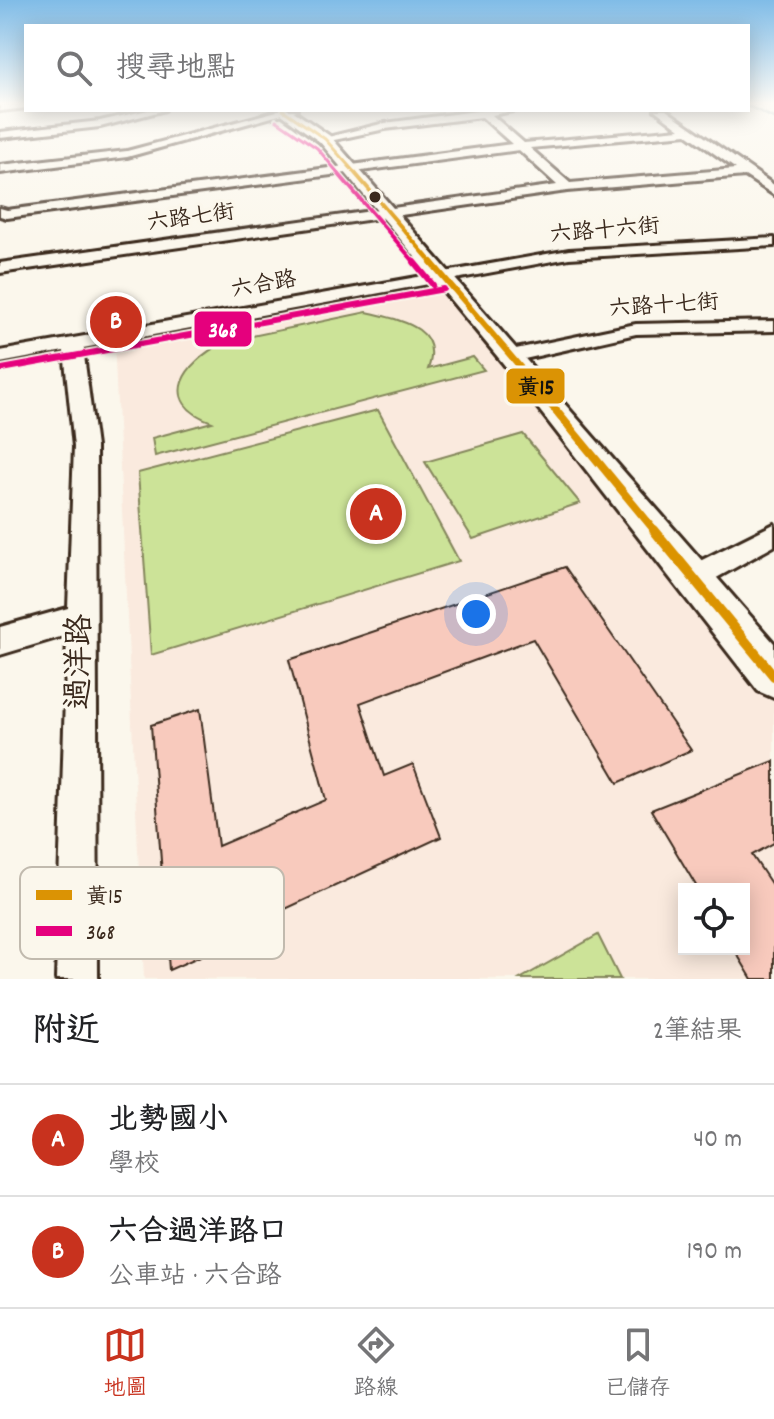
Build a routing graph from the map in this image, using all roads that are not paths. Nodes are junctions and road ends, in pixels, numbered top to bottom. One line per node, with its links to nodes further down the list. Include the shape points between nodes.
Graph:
1 (147, 149): 7 (street)
2 (334, 149): 6 (street)
3 (499, 149): 6 (street)
4 (524, 149): 9 (street)
5 (715, 149): 8 (street)
6 (350, 167): 11 (street); 12 (street)
7 (0, 169)
8 (749, 172): 9 (street, 六路七街); 10 (street)
9 (567, 187): 12 (street, 六路七街)
10 (774, 191)
11 (0, 212)
12 (388, 214): 14 (street, 六路七街); 15 (street)
13 (774, 242): 15 (street, 六路十六街, via 569,254)
14 (0, 268)
15 (442, 277): 17 (street, 六合路); 18 (street)
16 (774, 326): 18 (street, 六路十七街, via 636,329)
17 (73, 345): 19 (street, 六合路); 22 (street, 過洋路, via 85,447)
18 (511, 356): 21 (street)
19 (0, 357)
20 (774, 534): 21 (street)
21 (692, 578): 24 (street)
22 (83, 617): 23 (street); 25 (street, 過洋路)
23 (0, 641)
24 (774, 676)
25 (79, 867)
26 (77, 959): 27 (street, 過洋路)
27 (77, 979)

